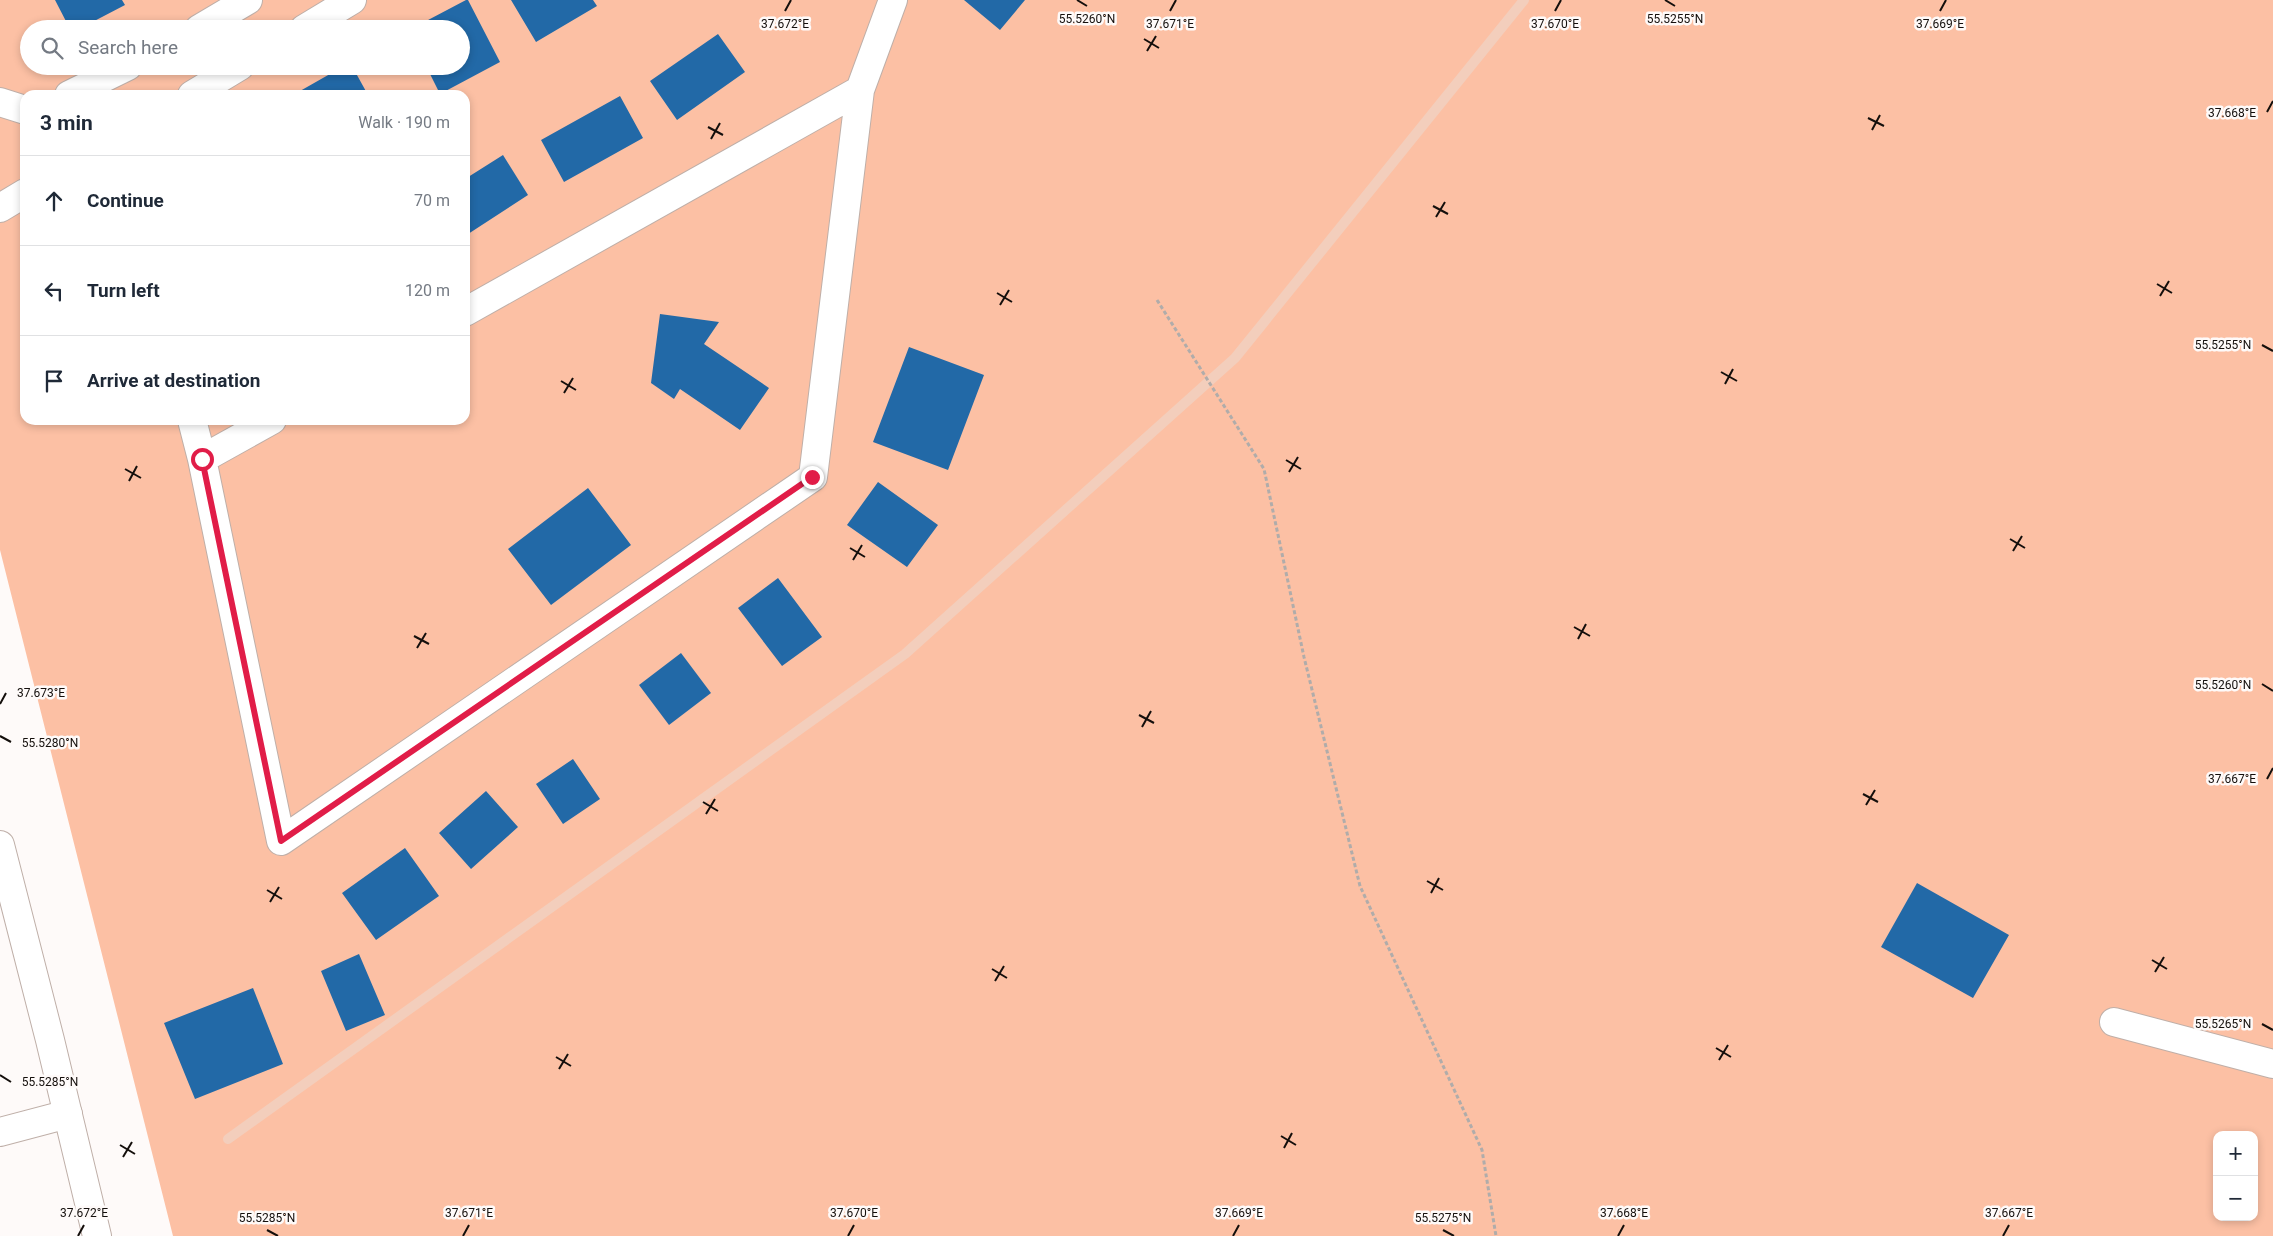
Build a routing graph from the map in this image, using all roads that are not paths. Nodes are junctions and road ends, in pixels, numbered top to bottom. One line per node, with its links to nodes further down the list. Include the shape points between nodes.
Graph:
1 (248, 0): 4 (street)
2 (352, 0): 5 (street)
3 (893, 0): 10 (street)
4 (214, 20)
5 (319, 20)
6 (110, 75): 8 (street)
7 (225, 75): 9 (street)
8 (79, 90)
9 (200, 90)
10 (860, 90): 15 (street); 18 (street, via 812,477 281,841)
11 (0, 102): 12 (street)
12 (20, 108)
13 (20, 196): 14 (street)
14 (0, 208)
15 (470, 309)
16 (193, 425): 18 (street)
17 (263, 425): 18 (street)
18 (202, 459)
19 (0, 845): 22 (street)
20 (2114, 1022): 21 (street)
21 (2273, 1064)
22 (68, 1114): 23 (street); 24 (street)
23 (0, 1132)
24 (97, 1236)

